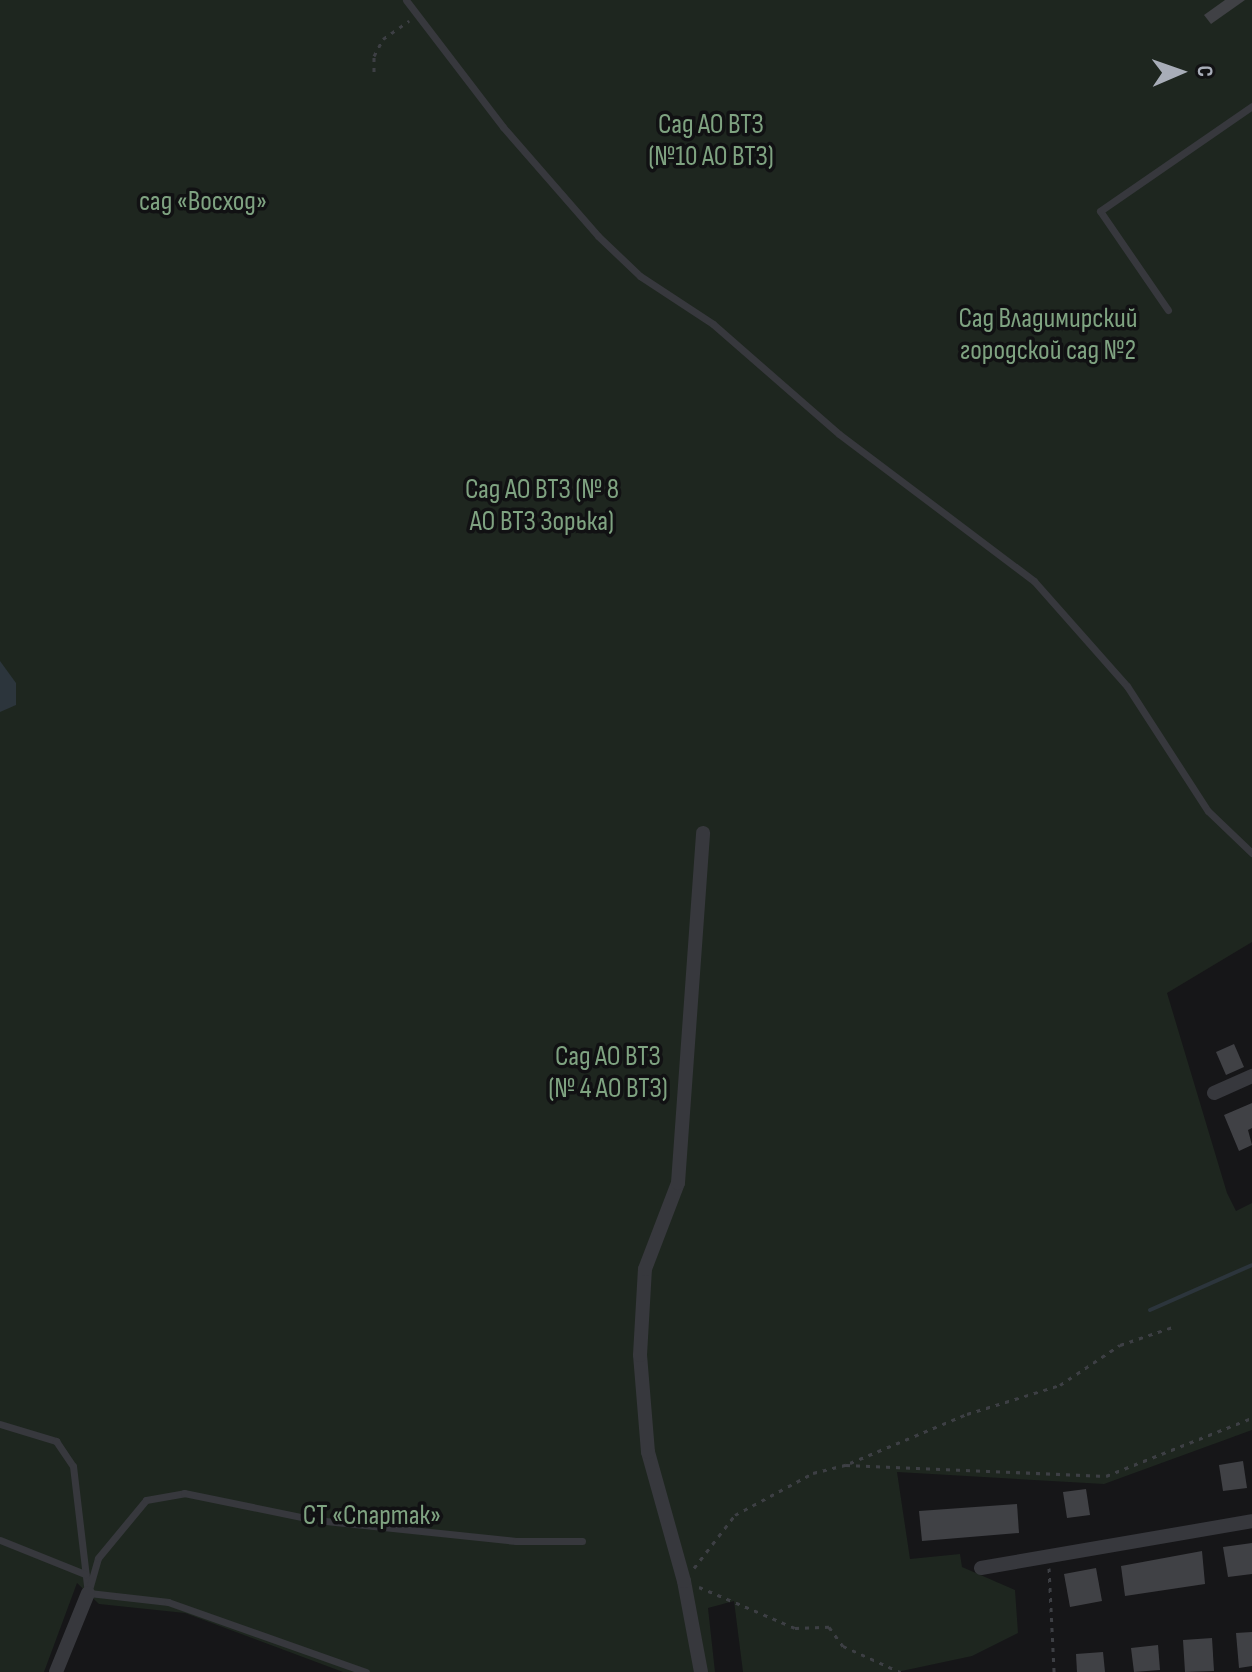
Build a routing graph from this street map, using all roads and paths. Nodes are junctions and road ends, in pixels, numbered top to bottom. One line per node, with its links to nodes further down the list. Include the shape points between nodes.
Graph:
1 (406, 0): 2 (lane)
2 (416, 18): 3 (path, via 383,39 374,56); 7 (lane, via 503,127 640,276 713,324 839,434 1034,581 1127,686 1208,811)
3 (374, 72)
4 (1252, 106): 5 (lane, via 1100,211)
5 (1168, 310)
6 (703, 833): 20 (street, via 678,1183 645,1269 640,1355 648,1452)
7 (1252, 853)
8 (1252, 1076): 9 (street)
9 (1214, 1093)
10 (1173, 1327): 13 (path, via 1120,1345 1060,1385 967,1414)
11 (1252, 1418): 13 (path, via 1106,1476)
12 (0, 1424): 19 (lane, via 56,1441 73,1466)
13 (846, 1465): 20 (path, via 813,1473 735,1515)
14 (1252, 1521): 17 (street)
15 (0, 1540): 19 (lane)
16 (582, 1541): 21 (lane, via 516,1541 316,1520 184,1493 146,1500 98,1558)
17 (1048, 1556): 18 (street); 26 (path)
18 (981, 1568)
19 (85, 1574): 21 (lane)
20 (684, 1581): 24 (street); 25 (path, via 795,1628 829,1627 843,1646)
21 (88, 1593): 22 (street); 23 (lane, via 168,1602)
22 (56, 1672)
23 (366, 1672)
24 (701, 1672)
25 (900, 1672)
26 (1054, 1672)

